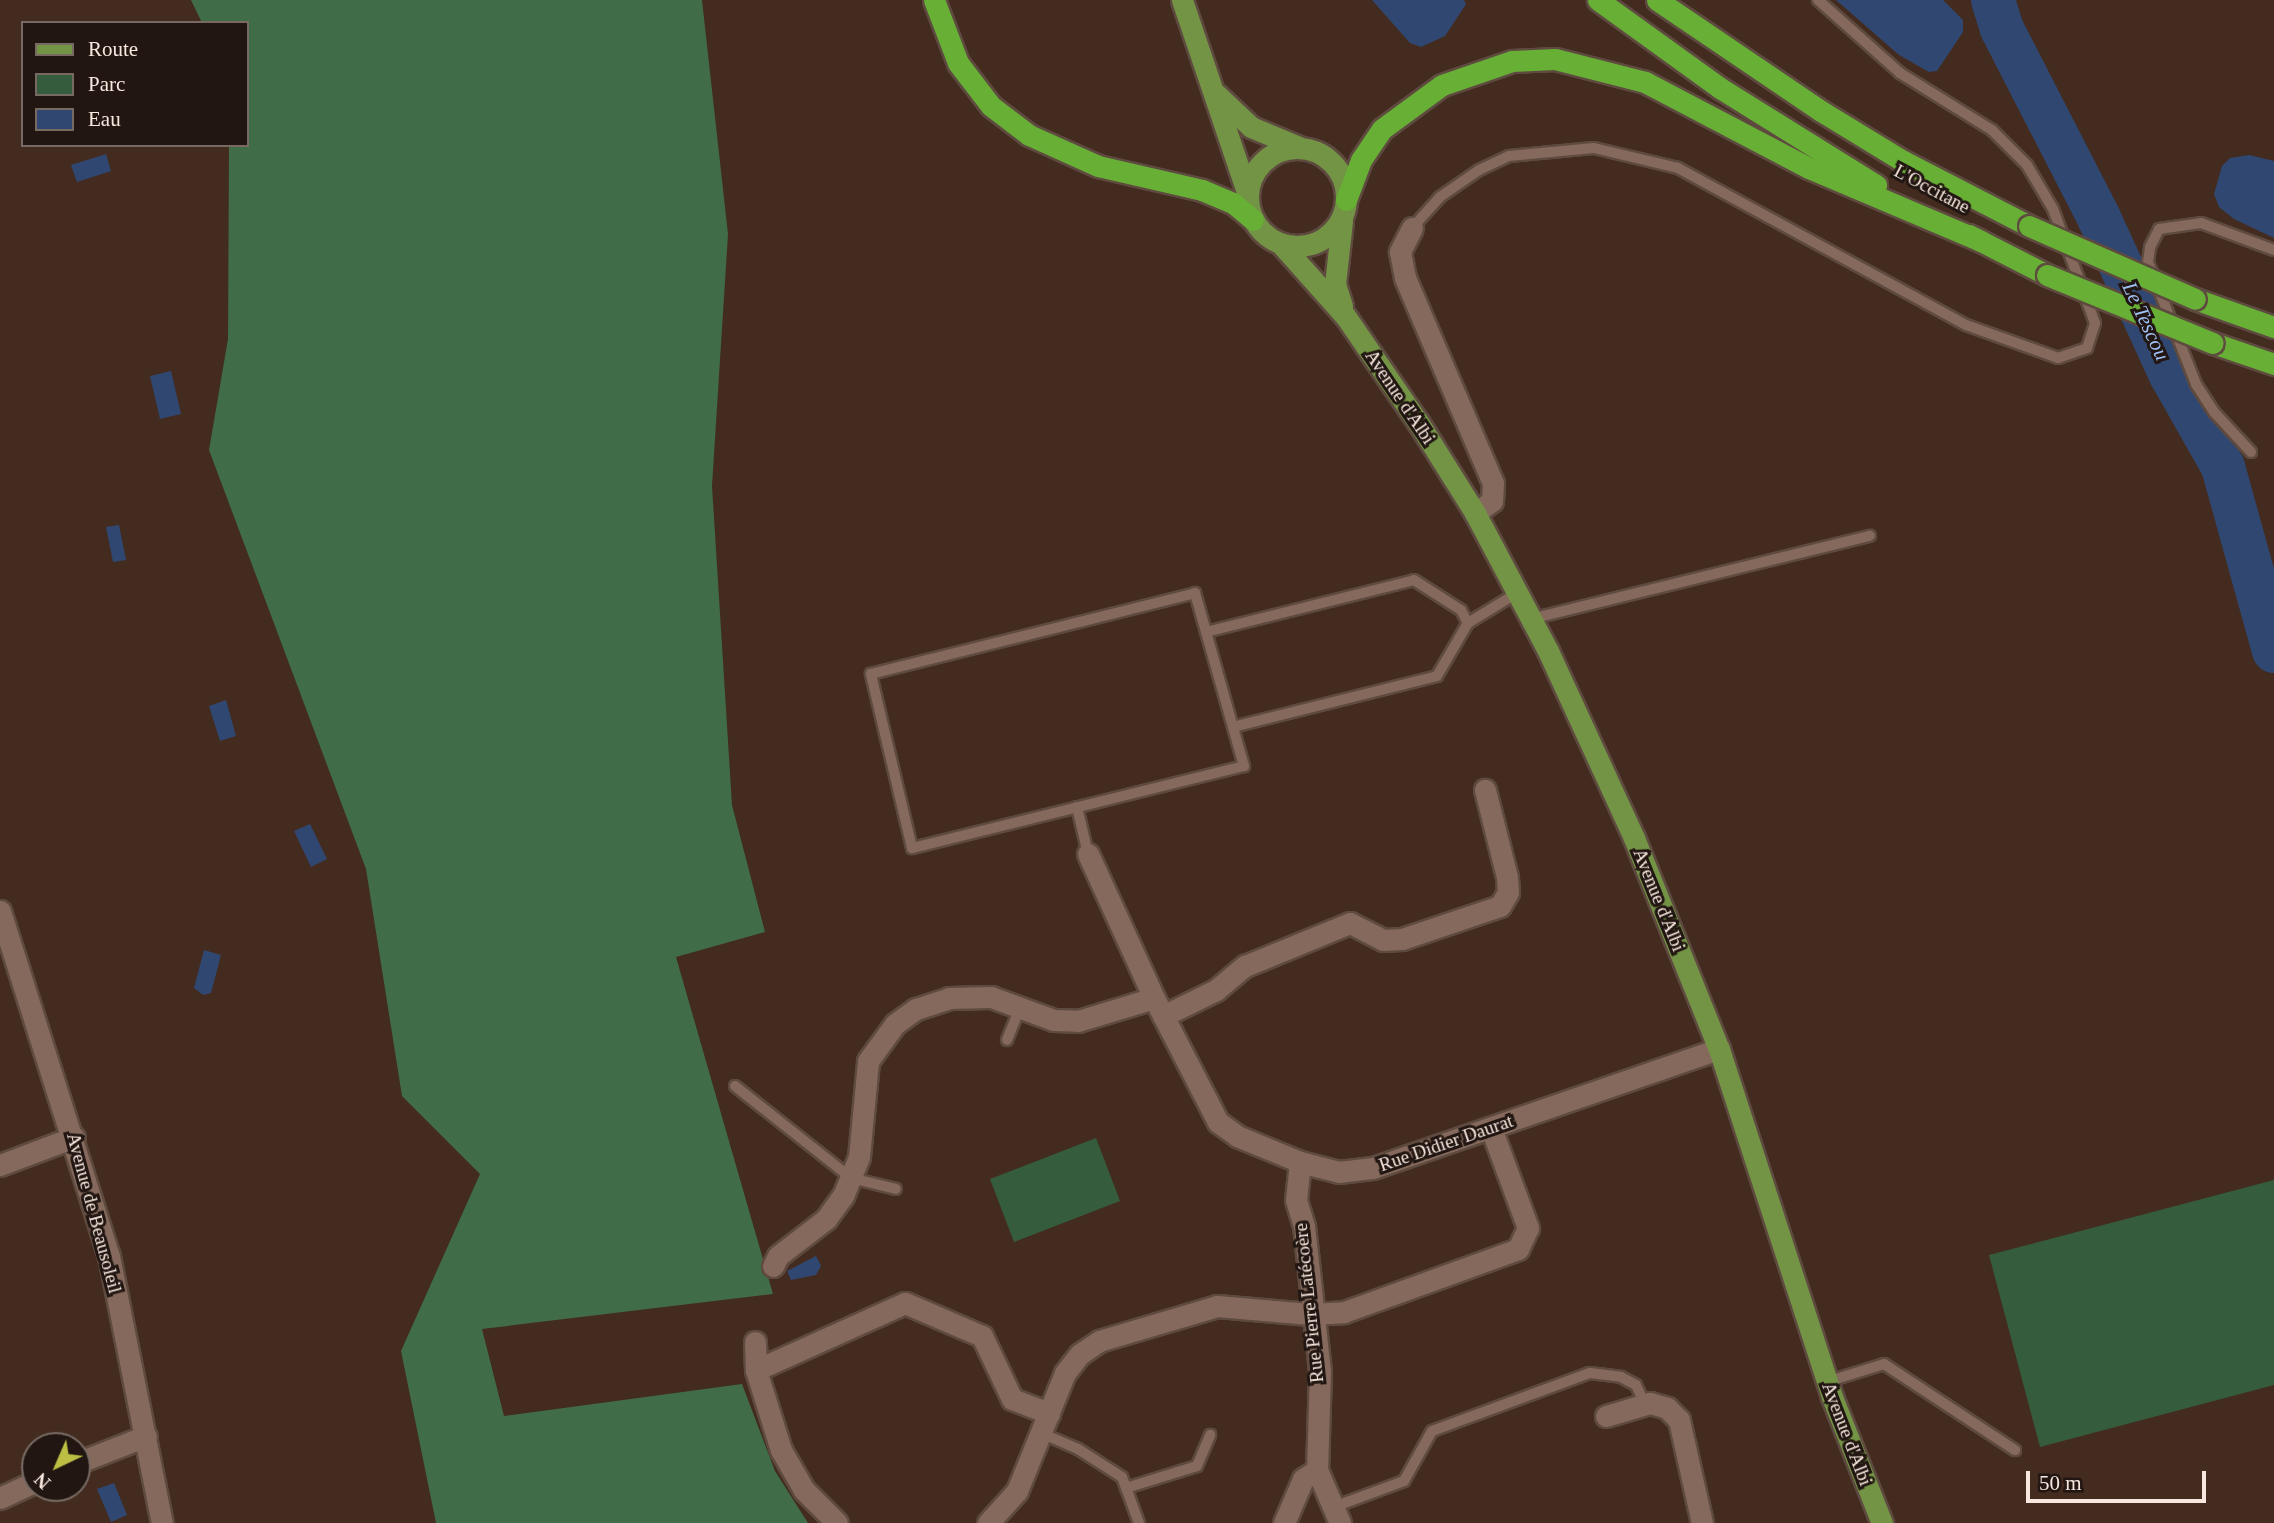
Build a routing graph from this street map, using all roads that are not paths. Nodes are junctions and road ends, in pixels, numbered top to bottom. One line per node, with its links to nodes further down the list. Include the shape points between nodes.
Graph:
1 (934, 0): 12 (highway, via 958,63 1008,121 1076,158 1134,177 1202,190 1233,203)
2 (1182, 0): 8 (main road)
3 (1598, 0): 14 (highway, L'Occitane, via 1802,141)
4 (1657, 0): 7 (highway, L'Occitane)
5 (1672, 0): 7 (highway)
6 (1818, 0): 13 (lane, via 1900,73 1992,130 2028,165 2053,209 2095,323 2087,348 2058,358 1966,325 1678,168 1594,148 1509,156 1440,197)
7 (1739, 59): 18 (highway, L'Occitane, bridge, via 1903,161 2029,226 2195,299)
8 (1212, 90): 9 (main road, via 1251,127); 10 (main road)
9 (1300, 148): 10 (main road, via 1265,159); 11 (main road, via 1328,159 1345,184)
10 (1247, 192): 12 (main road)
11 (1344, 208): 14 (highway, via 1362,160 1382,129 1432,92 1489,66 1555,60 1645,82 1809,168); 15 (main road, via 1317,243); 17 (main road, Avenue d'Albi, via 1335,284)
12 (1253, 220): 15 (main road)
13 (1412, 228): 21 (street, via 1400,253 1405,278 1493,483 1492,501)
14 (1981, 241): 19 (highway, L'Occitane, bridge, via 2048,275)
15 (1281, 244): 17 (main road, Avenue d'Albi)
16 (2274, 250): 20 (lane, via 2201,223 2159,229 2148,262 2196,384 2214,412)
17 (1346, 317): 21 (main road, Avenue d'Albi)
18 (2274, 327)
19 (2274, 364)
20 (2251, 452)
21 (1475, 513): 23 (main road, Avenue d'Albi)
22 (1870, 536): 24 (lane)
23 (1517, 593): 24 (main road, Avenue d'Albi); 25 (lane)
24 (1531, 620): 35 (main road, Avenue d'Albi, via 1634,838)
25 (1468, 623): 26 (lane, via 1461,610 1414,580); 27 (lane, via 1437,676)
26 (1206, 632): 27 (lane); 29 (lane, via 1195,593 871,674 912,848)
27 (1233, 727): 29 (lane, via 1244,766)
28 (1485, 790): 33 (street, via 1507,877 1508,892 1500,906 1402,939 1383,940 1350,923 1245,966 1216,990)
29 (1077, 807): 30 (lane)
30 (1088, 854): 33 (street, Rue Didier Daurat)
31 (0, 911): 38 (street, Avenue de Beausoleil)
32 (1020, 1007): 33 (street, via 1054,1020 1078,1021); 34 (lane); 41 (street, via 991,997 949,998 916,1009 895,1024 868,1061 859,1157)
33 (1158, 1007): 39 (street, Rue Didier Daurat, via 1219,1122 1237,1136)
34 (1007, 1040)
35 (1719, 1049): 37 (street, Rue Didier Daurat); 47 (main road, Avenue d'Albi)
36 (735, 1086): 41 (lane)
37 (1491, 1128): 39 (street, Rue Didier Daurat, via 1373,1168 1339,1172); 44 (street, via 1528,1228 1518,1249 1344,1312)
38 (74, 1137): 40 (street); 53 (street, Avenue de Beausoleil, via 109,1256)
39 (1300, 1162): 44 (street, Rue Pierre Latécoère, via 1296,1200 1304,1226)
40 (0, 1165)
41 (851, 1178): 42 (lane); 43 (street, via 826,1219 778,1256)
42 (896, 1189)
43 (773, 1266)
44 (1310, 1314): 49 (street, via 1217,1306 1099,1341 1080,1354 1065,1373); 56 (street, Rue Pierre Latécoère, via 1320,1371)
45 (755, 1342): 46 (street)
46 (756, 1370): 49 (street, via 905,1303 982,1336 1012,1399); 63 (street, via 780,1450 804,1490)
47 (1826, 1382): 54 (lane, via 1884,1364); 67 (main road, Avenue d'Albi)
48 (1645, 1404): 50 (street); 60 (lane, via 1628,1381 1590,1373 1432,1431 1404,1481); 66 (street, via 1667,1408 1679,1420)
49 (1049, 1413): 51 (street)
50 (1606, 1416)
51 (1041, 1433): 58 (lane, via 1078,1449 1122,1477); 64 (street, via 1017,1491)
52 (1210, 1435): 58 (lane, via 1197,1465)
53 (146, 1436): 55 (street); 62 (street, Avenue de Beausoleil)
54 (2015, 1450)
55 (91, 1458)
56 (1317, 1470): 60 (street, Rue Pierre Latécoère); 61 (street, via 1303,1479)
57 (21, 1488): 59 (street)
58 (1126, 1488): 65 (lane)
59 (0, 1498)
60 (1335, 1516)
61 (1288, 1522)
62 (162, 1523)
63 (837, 1523)
64 (988, 1523)
65 (1139, 1523)
66 (1702, 1523)
67 (1882, 1523)

